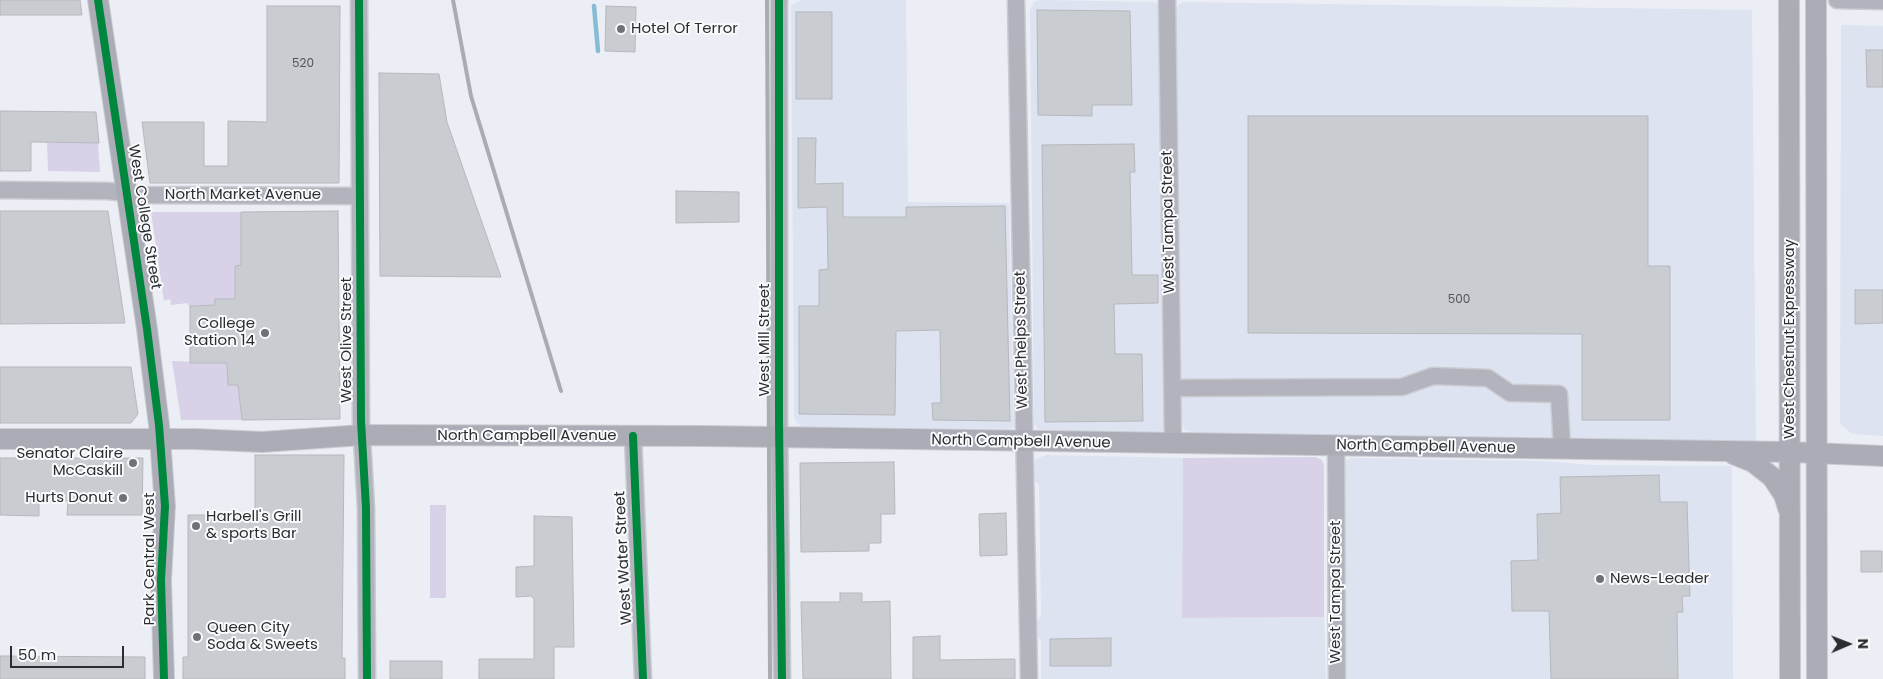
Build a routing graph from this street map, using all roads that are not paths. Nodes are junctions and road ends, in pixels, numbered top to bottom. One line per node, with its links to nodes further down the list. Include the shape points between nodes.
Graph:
1 (98, 0): 11 (main road, West College Street)
2 (358, 0): 12 (street, West Olive Street)
3 (779, 0): 16 (street, West Mill Street)
4 (1016, 0): 19 (street, West Phelps Street)
5 (1167, 0): 13 (street, West Tampa Street)
6 (1789, 0): 24 (main road, West Chestnut Expressway)
7 (1816, 0): 25 (main road, West Chestnut Expressway)
8 (1837, 0): 9 (street)
9 (1883, 1)
10 (0, 190): 11 (street, North Market Avenue)
11 (127, 193): 12 (street, North Market Avenue); 18 (main road, West College Street)
12 (359, 196): 14 (street, West Olive Street)
13 (1172, 388): 20 (street, West Tampa Street); 22 (street, via 1402,387 1433,376 1488,378 1510,393 1559,394)
14 (362, 435): 15 (main road, North Campbell Avenue); 18 (main road, North Campbell Avenue, via 262,442); 29 (street, West Olive Street, via 366,508)
15 (632, 436): 16 (main road, North Campbell Avenue); 30 (street, West Water Street)
16 (779, 437): 19 (main road, North Campbell Avenue); 31 (street, West Mill Street)
17 (0, 438): 18 (main road, North Campbell Avenue)
18 (160, 439): 28 (main road, Park Central West, via 165,506 161,580)
19 (1024, 442): 20 (main road, North Campbell Avenue); 32 (street, West Phelps Street)
20 (1173, 444): 21 (main road, North Campbell Avenue)
21 (1336, 446): 22 (main road, North Campbell Avenue); 33 (street, West Tampa Street)
22 (1562, 449): 23 (main road, North Campbell Avenue)
23 (1722, 451): 24 (main road, North Campbell Avenue); 27 (main road, via 1753,462 1772,477 1784,495)
24 (1791, 452): 25 (main road, North Campbell Avenue); 27 (main road, West Chestnut Expressway)
25 (1817, 452): 26 (main road, North Campbell Avenue); 35 (main road, West Chestnut Expressway)
26 (1883, 456)
27 (1790, 518): 34 (main road, West Chestnut Expressway)
28 (164, 679)
29 (367, 679)
30 (643, 679)
31 (782, 679)
32 (1029, 679)
33 (1337, 679)
34 (1790, 679)
35 (1817, 679)

